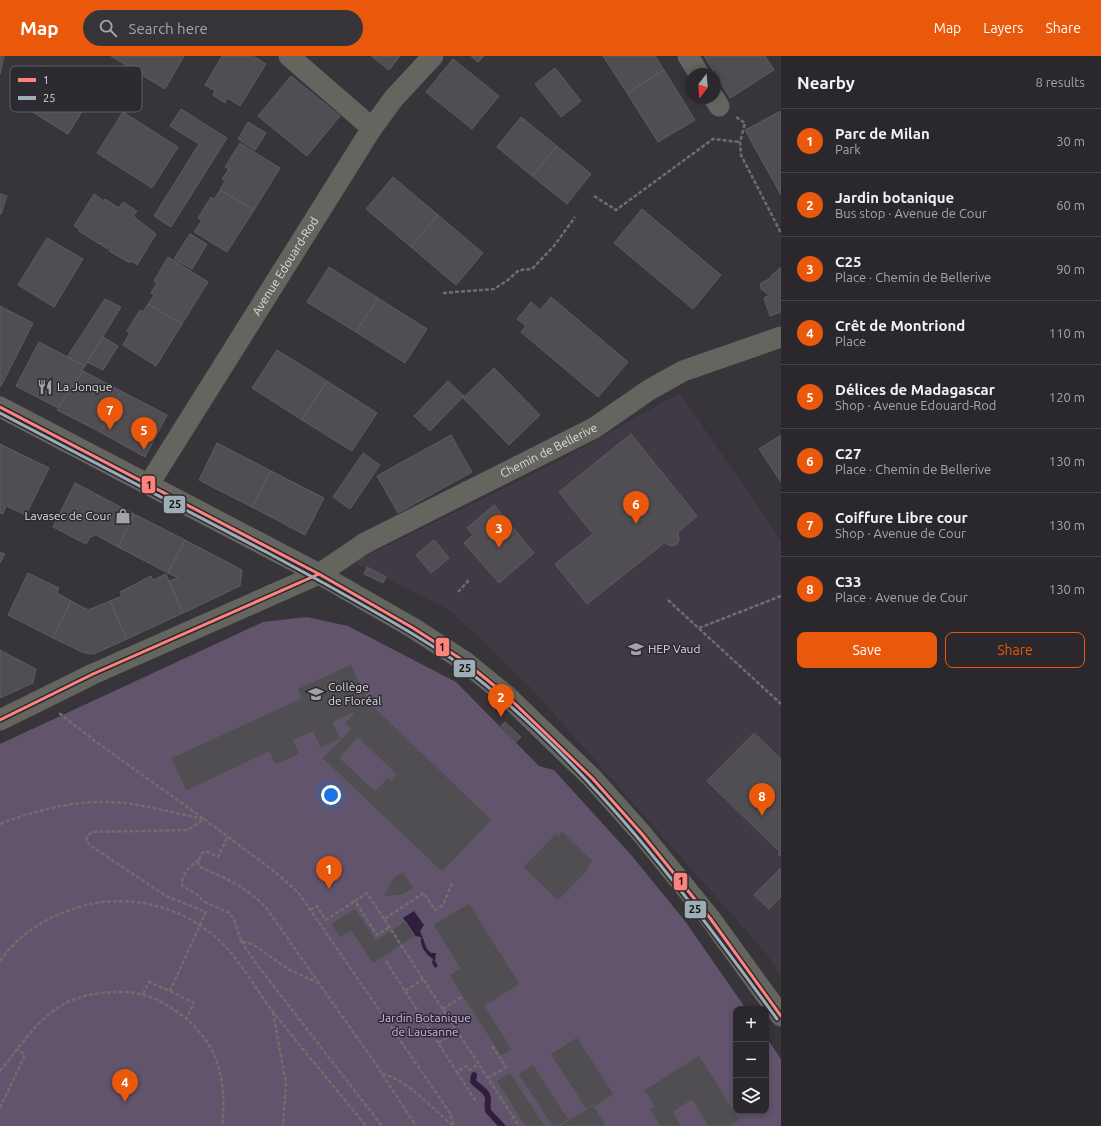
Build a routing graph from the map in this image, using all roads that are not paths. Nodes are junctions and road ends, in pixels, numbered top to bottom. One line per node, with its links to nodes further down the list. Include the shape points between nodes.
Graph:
1 (289, 56): 5 (street)
2 (433, 56): 5 (street, Avenue Edouard-Rod, via 394,98)
3 (688, 56): 4 (street)
4 (695, 68)
5 (372, 128): 8 (street, Avenue Edouard-Rod)
6 (781, 336): 9 (street, Chemin de Bellerive, via 683,371 649,390 594,428 365,543)
7 (0, 407): 8 (street)
8 (149, 484): 9 (street)
9 (319, 574): 10 (street, Chemin de Bellerive, via 93,674); 11 (street, via 413,628 464,661 508,696 592,778 642,834 710,918)
10 (0, 720)
11 (781, 1016)

